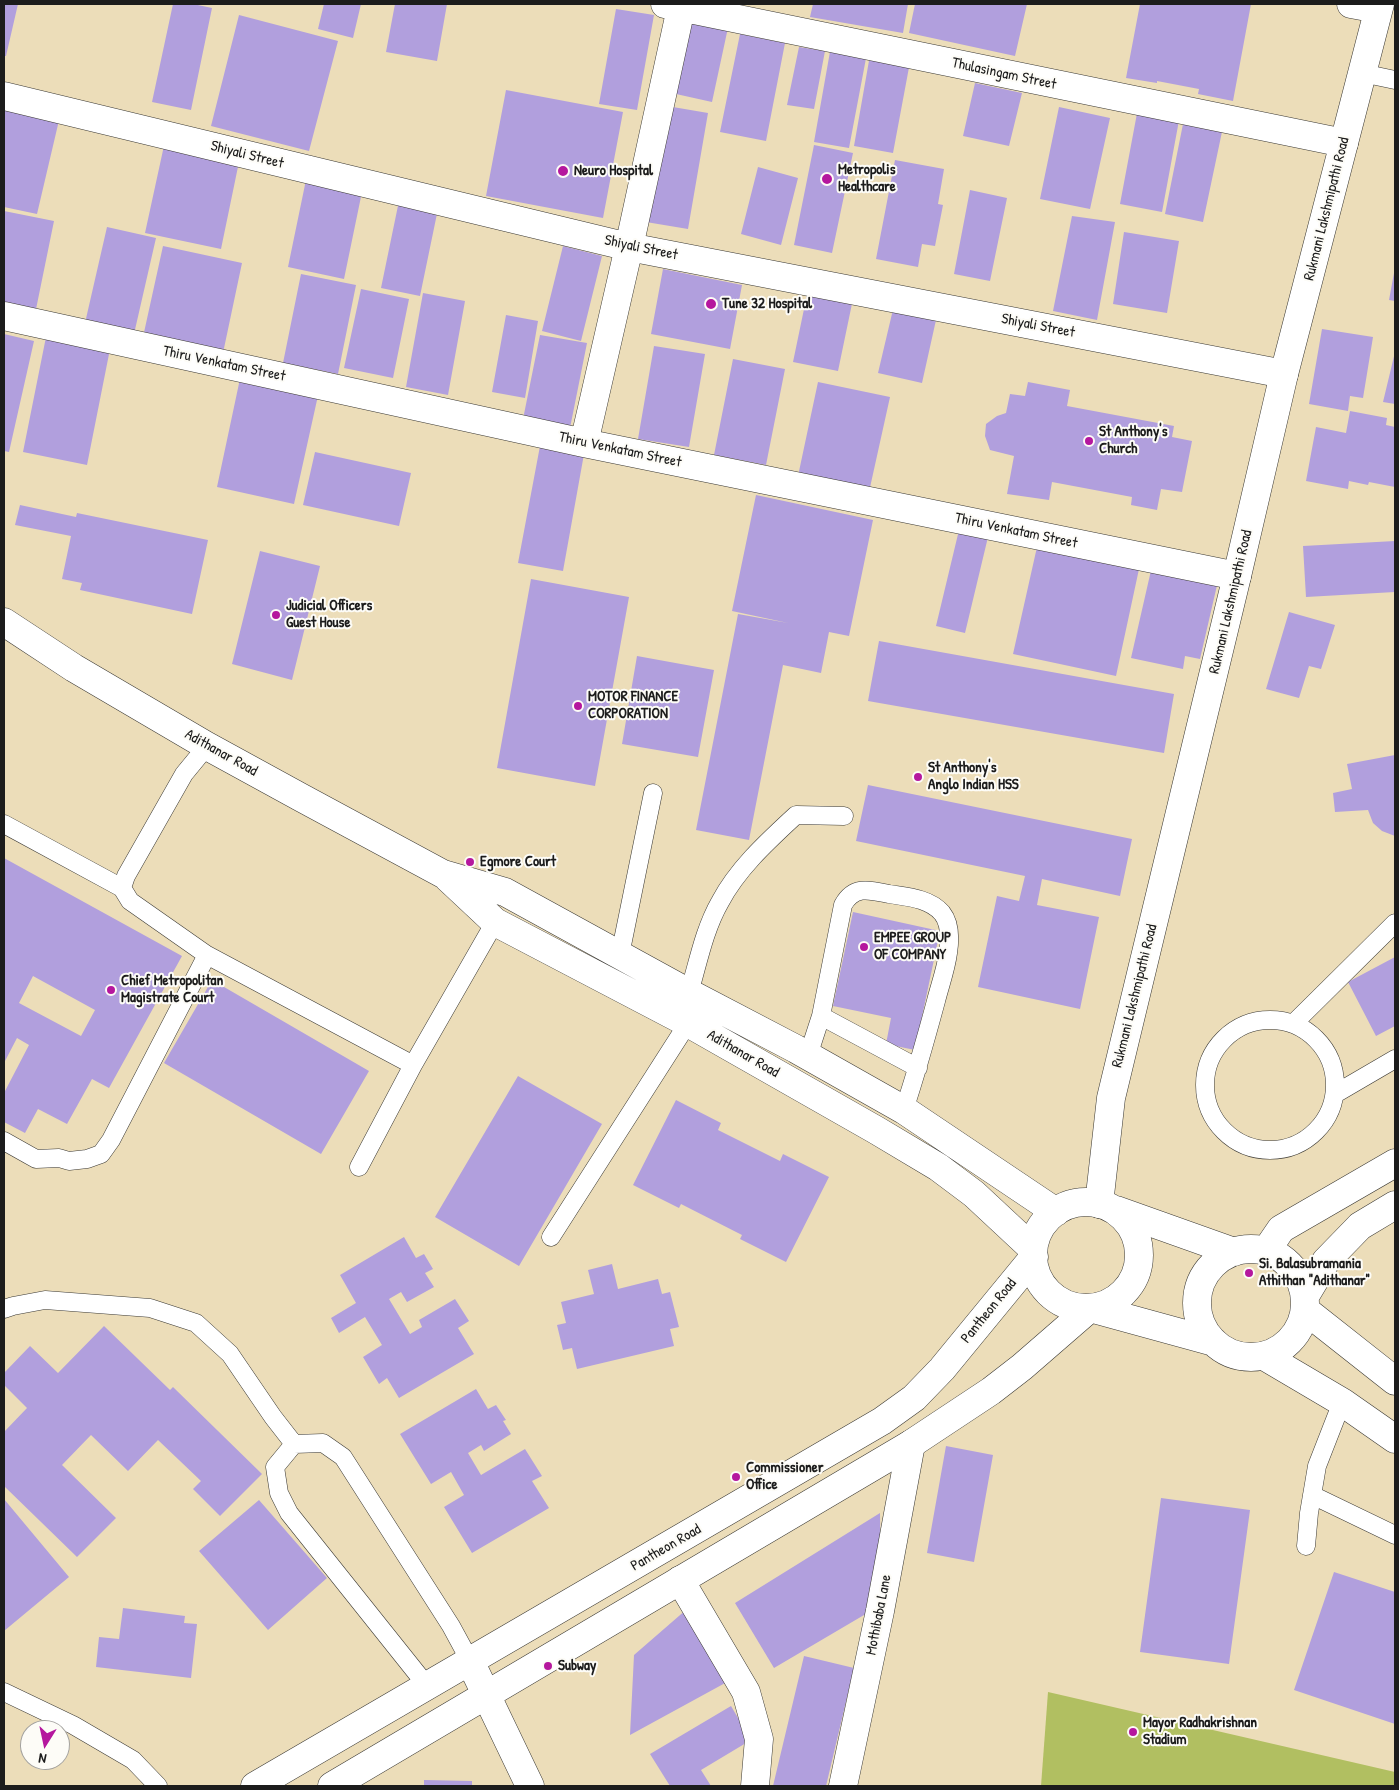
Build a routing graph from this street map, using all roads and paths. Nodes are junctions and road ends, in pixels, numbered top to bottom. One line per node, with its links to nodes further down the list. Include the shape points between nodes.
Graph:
1 (1351, 4): 3 (street)
2 (673, 6): 7 (street, Thulasingam Street); 8 (street)
3 (1379, 7): 4 (street, Rukmani Lakshmipathi Road)
4 (1362, 73): 5 (lane); 7 (street, Rukmani Lakshmipathi Road)
5 (1395, 80)
6 (4, 96): 8 (street, Shiyali Street)
7 (1344, 143): 10 (street, Rukmani Lakshmipathi Road)
8 (629, 247): 10 (street, Shiyali Street); 11 (street)
9 (4, 316): 11 (street, Thiru Venkatam Street)
10 (1284, 374): 12 (street, Rukmani Lakshmipathi Road)
11 (584, 443): 12 (street, Thiru Venkatam Street)
12 (1237, 576): 38 (street, Rukmani Lakshmipathi Road, via 1111,1098)
13 (4, 622): 14 (street, Adithanar Road, via 74,668)
14 (207, 746): 18 (street, Adithanar Road); 19 (lane, via 184,774)
15 (653, 793): 23 (lane)
16 (844, 816): 24 (lane, via 796,815 763,845 719,903 701,947)
17 (4, 824): 19 (lane)
18 (443, 874): 20 (street, Adithanar Road); 23 (street, Adithanar Road, via 505,892)
19 (122, 888): 22 (lane, via 130,901)
20 (495, 922): 26 (street, Adithanar Road); 30 (lane)
21 (1395, 923): 27 (lane)
22 (207, 955): 30 (lane); 34 (lane, via 101,1154 69,1161 36,1159)
23 (620, 955): 24 (street, Adithanar Road)
24 (689, 993): 28 (street, Adithanar Road)
25 (821, 1016): 28 (lane); 31 (lane); 31 (lane, via 843,905 848,896 859,890 872,890 924,900 943,914 949,929 948,954)
26 (688, 1023): 40 (lane); 43 (street, Adithanar Road, via 938,1167 974,1194)
27 (1293, 1024): 32 (lane, via 1312,1035 1327,1052 1334,1072); 32 (lane, via 1264,1020 1250,1022 1230,1032 1215,1048 1206,1069 1204,1090 1210,1111 1221,1128 1238,1142 1257,1149 1279,1149 1299,1143 1316,1131 1328,1114)
28 (808, 1056): 33 (street, Adithanar Road)
29 (1395, 1059): 32 (lane)
30 (413, 1065): 36 (lane)
31 (918, 1068): 33 (lane)
32 (1335, 1094)
33 (904, 1110): 39 (street, Adithanar Road)
34 (4, 1141)
35 (1395, 1163): 41 (street, via 1281,1229)
36 (359, 1167)
37 (1395, 1205): 44 (street, via 1360,1226 1326,1261)
38 (1104, 1206): 39 (street, via 1084,1202); 42 (street); 45 (street, via 1122,1216 1133,1230 1139,1247 1138,1264 1133,1281 1122,1295 1107,1304)
39 (1056, 1212): 43 (street, via 1038,1234)
40 (551, 1237)
41 (1266, 1251): 42 (street); 44 (street, via 1281,1257 1292,1268 1301,1281)
42 (1234, 1252): 47 (street, via 1211,1267 1198,1291 1199,1318)
43 (1034, 1253): 45 (street, via 1037,1274 1045,1288 1058,1300); 58 (street, Pantheon Road, via 942,1369 914,1398 882,1421)
44 (1305, 1303): 48 (street, via 1301,1326 1292,1340); 49 (street)
45 (1090, 1308): 47 (street); 53 (street, via 991,1391)
46 (4, 1309): 52 (lane, via 55,1300 150,1308 196,1323 230,1354)
47 (1214, 1342): 48 (street, via 1228,1352 1246,1357)
48 (1264, 1356): 50 (street)
49 (1395, 1381)
50 (1342, 1402): 51 (street); 54 (lane, via 1318,1466)
51 (1395, 1439)
52 (294, 1444): 58 (lane, via 323,1443 343,1457); 59 (lane, via 275,1468 278,1493 290,1513)
53 (911, 1444): 57 (street); 67 (street, Mothibaba Lane)
54 (1312, 1495): 55 (lane); 56 (lane)
55 (1395, 1535)
56 (1306, 1546)
57 (680, 1580): 61 (street); 66 (street, via 746,1692 759,1739)
58 (470, 1661): 59 (street, Pantheon Road); 61 (street)
59 (427, 1686): 63 (street, Pantheon Road)
60 (4, 1692): 62 (lane, via 134,1760)
61 (487, 1696): 64 (street); 65 (street)
62 (158, 1786)
63 (255, 1786)
64 (332, 1786)
65 (530, 1786)
66 (756, 1786)
67 (843, 1786)

